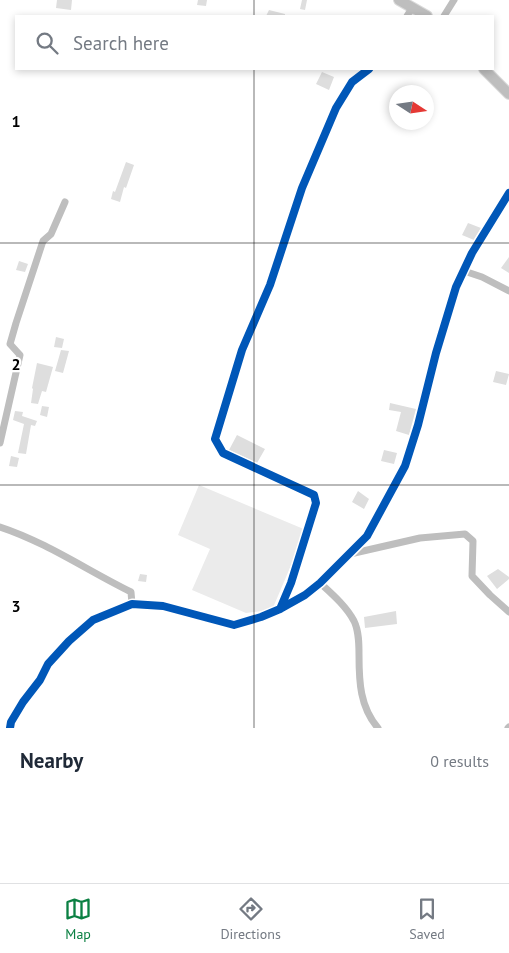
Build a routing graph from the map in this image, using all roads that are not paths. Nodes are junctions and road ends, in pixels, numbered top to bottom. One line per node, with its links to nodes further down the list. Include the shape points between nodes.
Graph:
1 (399, 0): 3 (highway)
2 (454, 0): 5 (street)
3 (410, 12): 4 (highway)
4 (423, 15)
5 (445, 15)
6 (368, 70): 18 (street, via 352,82 336,108 302,188 270,285 242,350 215,439 223,453 314,495 316,503)
7 (485, 70): 8 (highway)
8 (509, 94)
9 (509, 193): 11 (street)
10 (65, 202): 13 (street, via 51,234 43,241 10,344 20,355)
11 (464, 272): 12 (street); 15 (street, via 456,287 405,466 367,536)
12 (509, 291)
13 (0, 443)
14 (0, 527): 17 (street, via 46,546 131,592)
15 (350, 554): 16 (street); 19 (street, via 420,538 465,534 473,541 472,576)
16 (320, 583): 18 (street); 21 (street, via 341,602 354,621 359,639 362,696 370,718)
17 (132, 604): 18 (street, via 163,606 234,625); 20 (street, via 93,620 69,641 48,664)
18 (280, 609)
19 (509, 612)
20 (10, 728)
21 (378, 728)

